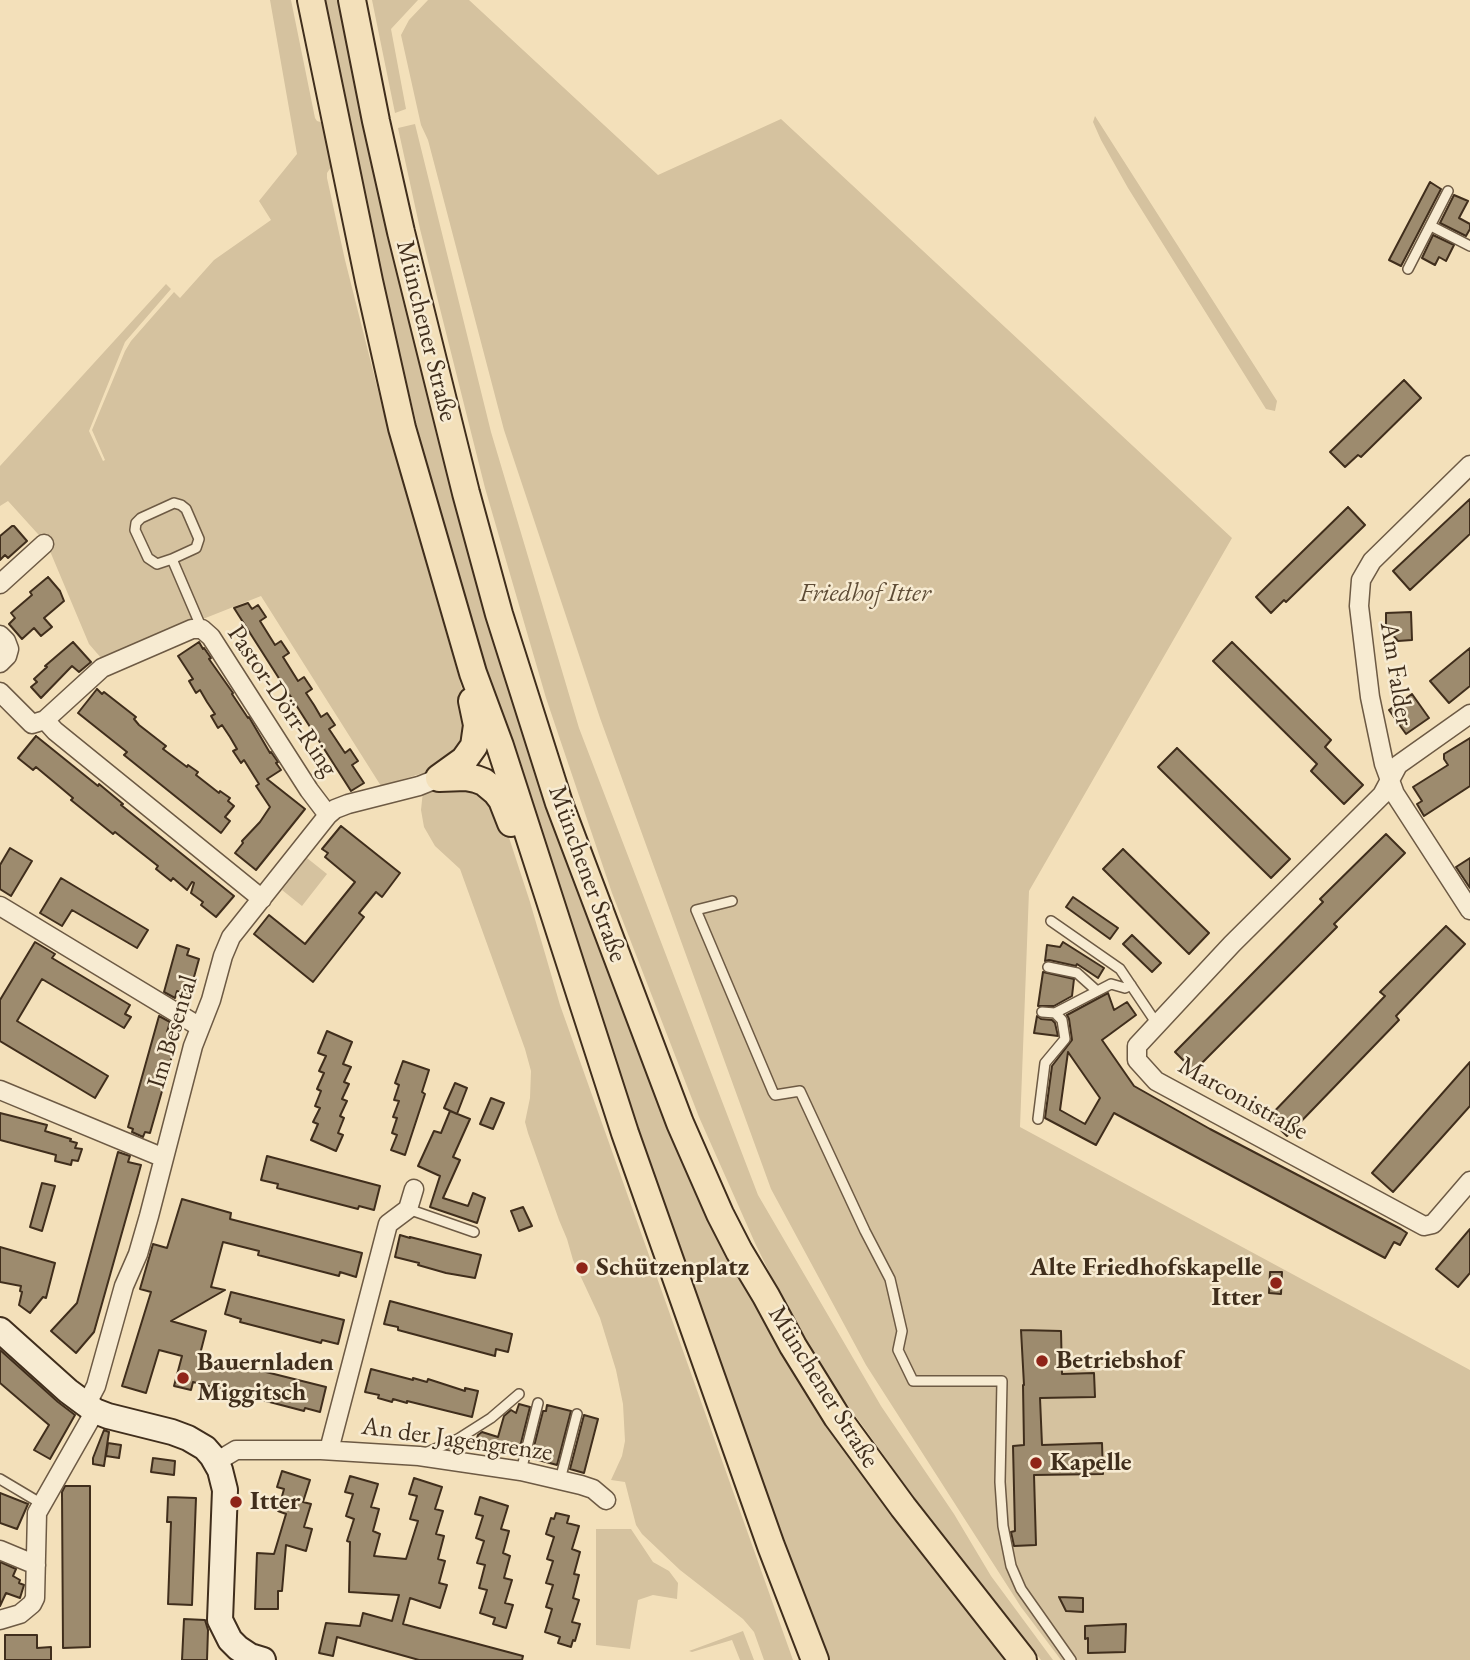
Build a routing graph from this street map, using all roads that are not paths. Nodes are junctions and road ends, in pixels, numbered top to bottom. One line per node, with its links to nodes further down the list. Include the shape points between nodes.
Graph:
1 (312, 0): 14 (main road, Münchener Straße, via 402,428)
2 (352, 0): 60 (main road, Münchener Straße, via 401,232 499,614 559,803 680,1124 739,1251 837,1417)
3 (1448, 191): 4 (lane)
4 (1430, 226): 5 (lane); 6 (lane)
5 (1470, 246)
6 (1408, 269)
7 (1470, 465): 19 (street, Am Falder, via 1372,561 1362,580 1359,606 1370,697)
8 (44, 544): 10 (street)
9 (172, 559): 9 (lane, via 196,548 199,539 186,509 174,503 141,518 135,530 148,558 157,564); 11 (lane)
10 (0, 584)
11 (202, 629): 17 (street, Pastor-Dörr-Ring, via 192,629 102,667); 20 (street, Pastor-Dörr-Ring)
12 (0, 635): 13 (street, via 9,649)
13 (0, 663)
14 (473, 673): 18 (main road, via 468,690 477,737 464,760); 21 (main road, Münchener Straße)
15 (0, 692): 17 (street, via 32,724)
16 (1470, 715): 19 (street, Marconistraße, via 1398,765)
17 (45, 720): 22 (street)
18 (439, 778): 20 (street, Im Besental, via 348,804); 21 (main road, via 484,782 496,792 516,837)
19 (1389, 779): 25 (street, Am Falder); 32 (street, Marconistraße, via 1382,795)
20 (328, 815): 22 (street, Im Besental)
21 (536, 859): 59 (main road, Münchener Straße, via 625,1133)
22 (262, 899): 33 (street, Im Besental, via 227,944)
23 (732, 901): 61 (lane, via 696,910 773,1092 800,1091 890,1279 902,1331 898,1350 913,1381 1002,1381 1000,1482 1011,1566 1021,1589)
24 (0, 906): 33 (street)
25 (1470, 910)
26 (1051, 921): 28 (lane, via 1120,969)
27 (1048, 967): 29 (lane, via 1077,973)
28 (1131, 985): 29 (lane, via 1111,984); 32 (lane)
29 (1097, 991): 31 (lane)
30 (1042, 1012): 31 (lane)
31 (1055, 1013): 35 (lane, via 1062,1020 1065,1039 1045,1063)
32 (1157, 1024): 37 (street, Marconistraße, via 1137,1046 1137,1060 1156,1082 1415,1222 1433,1224)
33 (201, 1027): 36 (street, Im Besental)
34 (0, 1090): 36 (street)
35 (1038, 1119)
36 (164, 1158): 44 (street, Im Besental)
37 (1470, 1181)
38 (414, 1189): 39 (street)
39 (408, 1209): 40 (lane); 46 (street, via 388,1224)
40 (474, 1232)
41 (0, 1330): 44 (street)
42 (519, 1394): 47 (lane, via 458,1439)
43 (538, 1403): 49 (lane)
44 (90, 1408): 48 (street, via 188,1438); 53 (street, Im Besental)
45 (576, 1414): 51 (lane)
46 (329, 1450): 47 (street, An der Jagengrenze); 48 (street, An der Jagengrenze, via 236,1450)
47 (419, 1456): 49 (street, An der Jagengrenze)
48 (216, 1462): 57 (street, via 225,1490 220,1620)
49 (521, 1471): 51 (street, An der Jagengrenze)
50 (0, 1479): 53 (lane)
51 (560, 1480): 52 (street, An der Jagengrenze, via 593,1489)
52 (606, 1500)
53 (42, 1504): 55 (street, via 37,1513)
54 (0, 1550): 55 (street)
55 (36, 1565): 56 (street, via 32,1604 20,1614)
56 (0, 1620)
57 (233, 1654): 58 (street)
58 (263, 1660)
59 (815, 1660)
60 (1023, 1660)
61 (1071, 1660)

